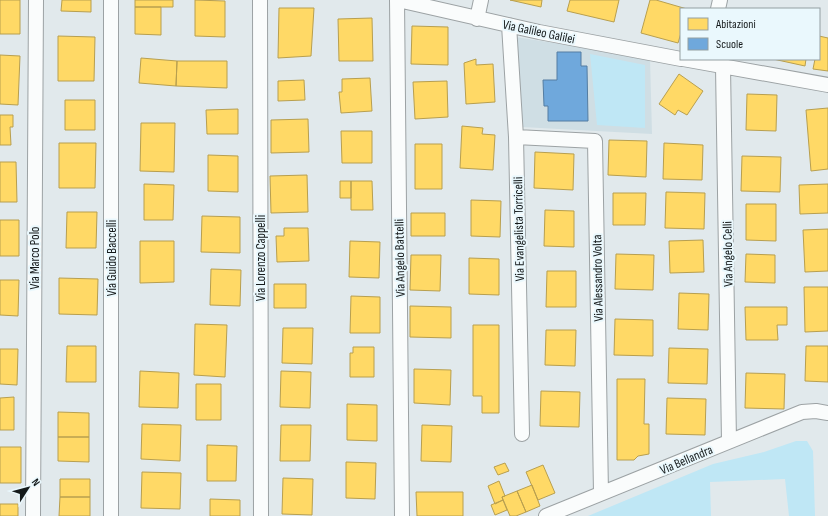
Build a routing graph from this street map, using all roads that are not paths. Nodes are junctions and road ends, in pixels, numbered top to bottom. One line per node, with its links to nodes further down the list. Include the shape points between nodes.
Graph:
1 (36, 0): 18 (street, Via Marco Polo)
2 (111, 0): 19 (street, Via Guido Baccelli)
3 (260, 0): 20 (street, Via Lorenzo Cappelli)
4 (397, 0): 6 (street, Via Galileo Galilei); 21 (street, Via Angelo Battelli)
5 (481, 0): 6 (street)
6 (477, 19): 7 (street, Via Galileo Galilei)
7 (509, 25): 8 (street, Via Galileo Galilei); 13 (street, Via Evangelista Torricelli)
8 (680, 59)
9 (694, 60): 10 (street, Via Galileo Galilei)
10 (705, 61): 11 (street, Via Galileo Galilei)
11 (723, 67): 12 (street, Via Galileo Galilei); 16 (street, Via Angelo Celli)
12 (828, 85)
13 (516, 137): 15 (street, Via Evangelista Torricelli); 17 (street, Via Alessandro Volta, via 594,141)
14 (828, 414): 16 (street, Via Bellandra, via 816,411 802,412)
15 (522, 434)
16 (729, 441): 17 (street, Via Bellandra)
17 (601, 493): 22 (street, Via Bellandra)
18 (33, 516)
19 (111, 516)
20 (261, 516)
21 (402, 516)
22 (546, 516)

